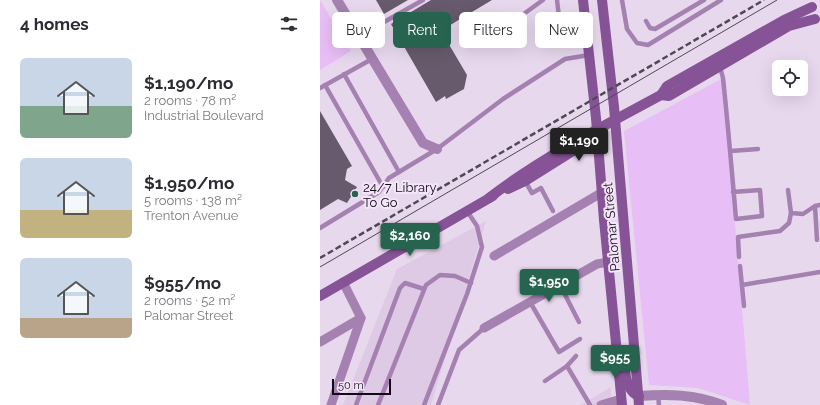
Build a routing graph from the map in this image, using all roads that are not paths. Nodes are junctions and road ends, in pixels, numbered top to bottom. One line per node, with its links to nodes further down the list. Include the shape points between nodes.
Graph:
1 (337, 0): 17 (street)
2 (423, 0): 13 (lane)
3 (543, 0): 11 (lane)
4 (557, 0): 12 (lane)
5 (583, 0): 16 (main road, Palomar Street)
6 (602, 0): 23 (main road, Palomar Street)
7 (622, 0): 9 (lane, via 627,29 637,43 648,45)
8 (704, 0): 14 (lane, via 655,29 650,28)
9 (721, 0)
10 (814, 3): 15 (main road); 22 (main road, via 666,86)
11 (526, 12)
12 (558, 12)
13 (385, 21)
14 (646, 21)
15 (818, 21): 18 (main road, via 790,26)
16 (589, 55): 24 (main road, Palomar Street); 25 (lane, via 565,60 503,99)
17 (372, 59): 19 (lane); 25 (street, via 423,143)
18 (720, 66): 22 (main road, via 669,96); 27 (lane)
19 (344, 74): 20 (lane); 28 (lane)
20 (325, 85): 21 (lane); 30 (lane)
21 (320, 88)
22 (661, 95): 23 (main road)
23 (615, 120): 24 (main road); 64 (main road, Palomar Street)
24 (597, 133): 29 (main road); 33 (main road, Palomar Street); 34 (main road, via 513,179)
25 (437, 149): 28 (lane)
26 (758, 149): 27 (lane)
27 (731, 151): 32 (lane)
28 (399, 172): 30 (lane, via 389,178)
29 (525, 181): 34 (main road); 36 (lane, via 532,193 541,188)
30 (383, 187): 39 (lane, via 379,192)
31 (788, 190): 38 (lane)
32 (733, 192): 32 (lane, via 760,190 762,216 736,219)
33 (601, 193): 41 (street); 43 (main road, Palomar Street)
34 (488, 198): 37 (main road)
35 (818, 205): 38 (lane, via 802,214); 40 (lane)
36 (553, 210)
37 (467, 211): 46 (main road); 47 (lane, via 478,226 482,247)
38 (791, 213): 42 (lane, via 789,224 780,231 738,237)
39 (320, 228)
40 (817, 240)
41 (494, 256)
42 (739, 257)
43 (608, 262): 48 (street, via 597,264); 59 (main road, Palomar Street)
44 (740, 266): 49 (lane)
45 (820, 272): 49 (lane)
46 (343, 282): 51 (main road); 54 (street)
47 (471, 283): 50 (lane, via 455,276 440,275); 69 (lane)
48 (560, 285): 52 (street); 55 (lane)
49 (742, 285): 53 (lane)
50 (424, 289): 67 (lane, via 405,283 400,288); 68 (lane)
51 (320, 296)
52 (530, 302): 56 (street); 57 (lane, via 559,352)
53 (744, 306)
54 (361, 318): 58 (street); 66 (street)
55 (579, 322)
56 (484, 328): 70 (lane, via 459,350)
57 (580, 339)
58 (320, 342)
59 (616, 342): 64 (main road, via 628,386); 65 (main road, Palomar Street)
60 (576, 356): 61 (lane)
61 (567, 366): 62 (lane); 71 (lane)
62 (545, 381)
63 (658, 400): 64 (street); 73 (street, via 694,397)
64 (639, 401)
65 (624, 403): 72 (street)
66 (332, 405)
67 (356, 405)
68 (378, 405)
69 (424, 405)
70 (438, 405)
71 (590, 405)
72 (601, 405)
73 (722, 405)

